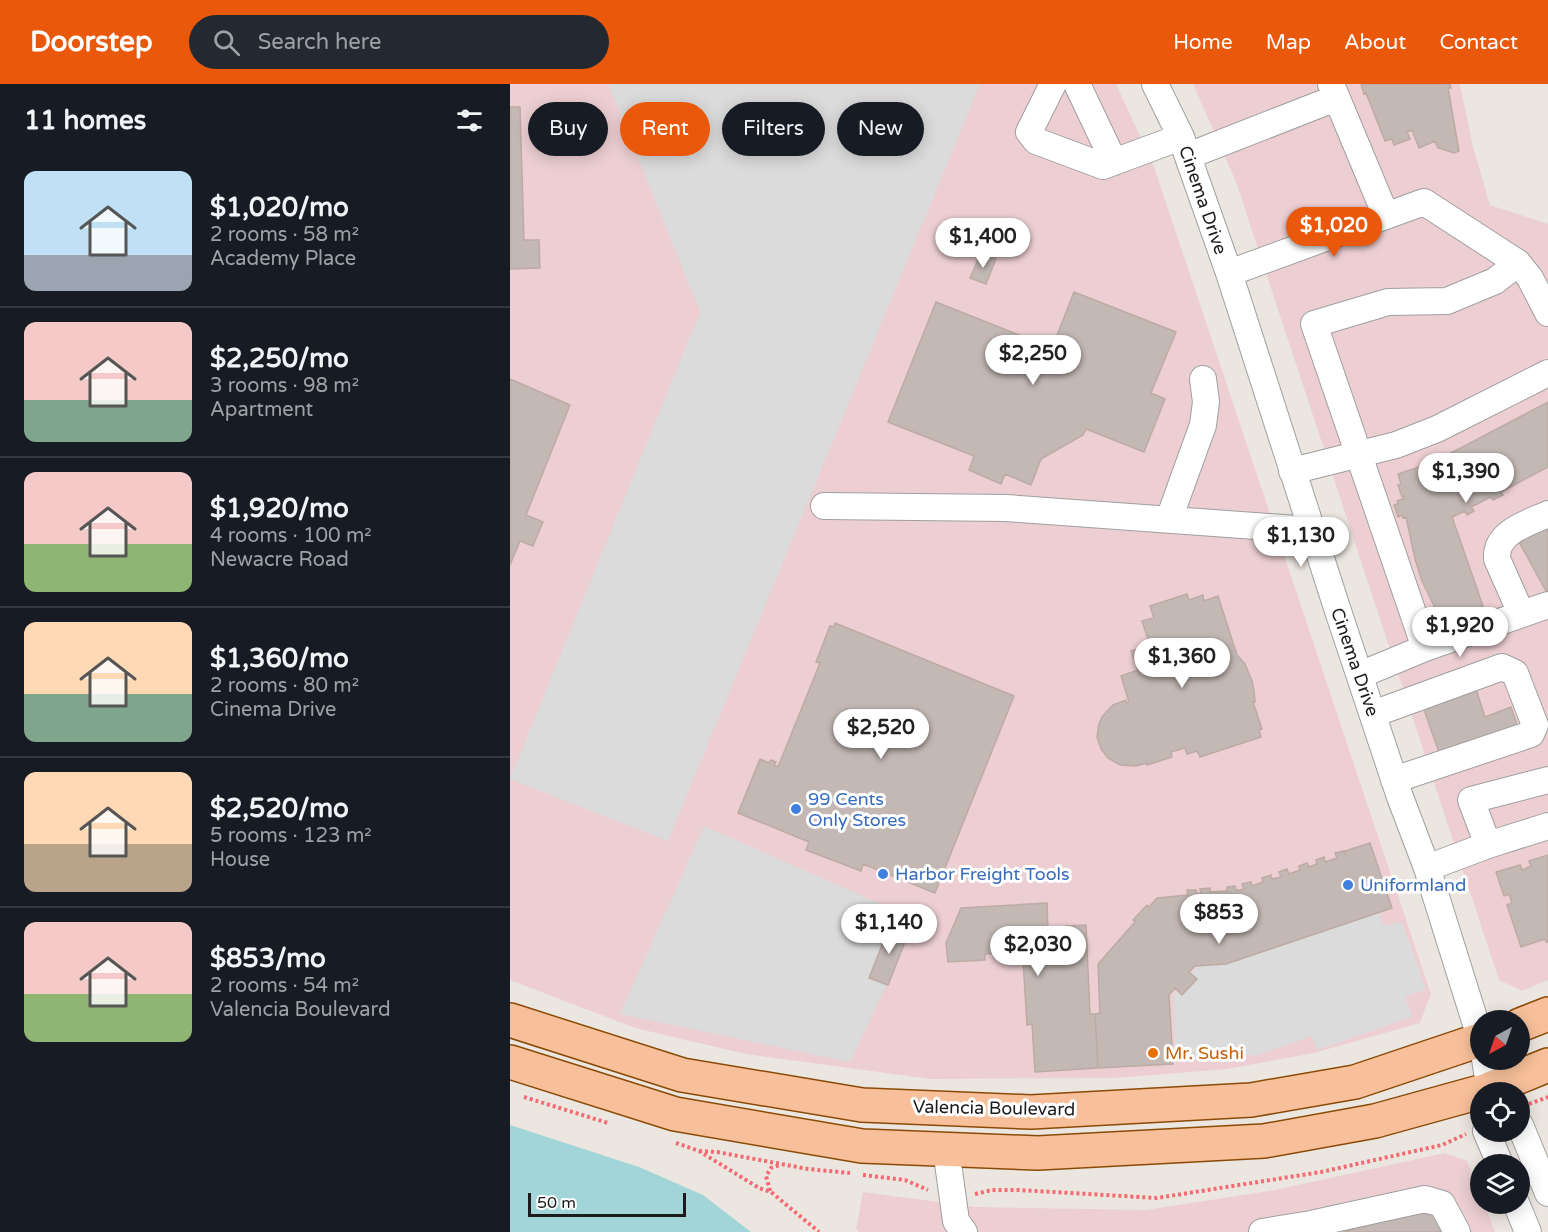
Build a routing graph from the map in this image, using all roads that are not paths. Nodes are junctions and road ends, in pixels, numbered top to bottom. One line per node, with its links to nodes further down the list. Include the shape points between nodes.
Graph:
1 (1053, 84): 6 (street, via 1029,132 1036,141 1103,166)
2 (1077, 84): 6 (street)
3 (1155, 84): 5 (street, Cinema Drive)
4 (1334, 91): 5 (street); 7 (street)
5 (1184, 147): 6 (street); 9 (street, Cinema Drive)
6 (1114, 162)
7 (1386, 216): 8 (street, via 1424,202); 9 (street)
8 (1518, 263): 10 (street); 13 (street, via 1495,281 1447,301 1388,302 1314,324)
9 (1228, 273): 14 (street, Cinema Drive)
10 (1548, 313)
11 (1548, 373): 13 (street, via 1437,429 1396,446)
12 (1203, 379): 17 (street, via 1203,425)
13 (1357, 455): 14 (street); 21 (street)
14 (1292, 471): 18 (street, Cinema Drive)
15 (825, 506): 17 (street, via 1006,508)
16 (1548, 513): 20 (street, via 1503,537 1496,551)
17 (1169, 519): 18 (street)
18 (1311, 530): 22 (street, Cinema Drive)
19 (1548, 605): 20 (street)
20 (1521, 614): 21 (street)
21 (1425, 648): 22 (street)
22 (1360, 675): 23 (street, Cinema Drive)
23 (1372, 714): 24 (street, Cinema Drive); 24 (street, via 1502,667 1515,673 1535,725 1531,734)
24 (1394, 780): 28 (street, Cinema Drive)
25 (1548, 780): 27 (street, via 1471,800)
26 (1548, 826): 27 (street)
27 (1488, 845): 28 (street)
28 (1427, 868): 29 (street, Cinema Drive)
29 (1471, 1010)
30 (1548, 1014): 32 (main road)
31 (510, 1020): 38 (main road, Valencia Boulevard, via 682,1075 862,1105)
32 (1530, 1021)
33 (1470, 1042): 38 (main road, Valencia Boulevard, via 1355,1082 1251,1100 1031,1112)
34 (510, 1062): 39 (main road)
35 (1548, 1065): 36 (main road)
36 (1499, 1082)
37 (1470, 1091): 41 (main road, via 1375,1121 1264,1140 1038,1153)
38 (889, 1106): 39 (main road, via 874,1122 862,1126)
39 (675, 1114): 41 (main road, via 862,1146)
40 (1527, 1142): 42 (street)
41 (946, 1149): 44 (street, via 956,1221)
42 (1548, 1193)
43 (1521, 1214): 47 (street)
44 (964, 1232)
45 (1262, 1232): 46 (street, via 1425,1199 1442,1204)
46 (1457, 1232)
47 (1528, 1232)

